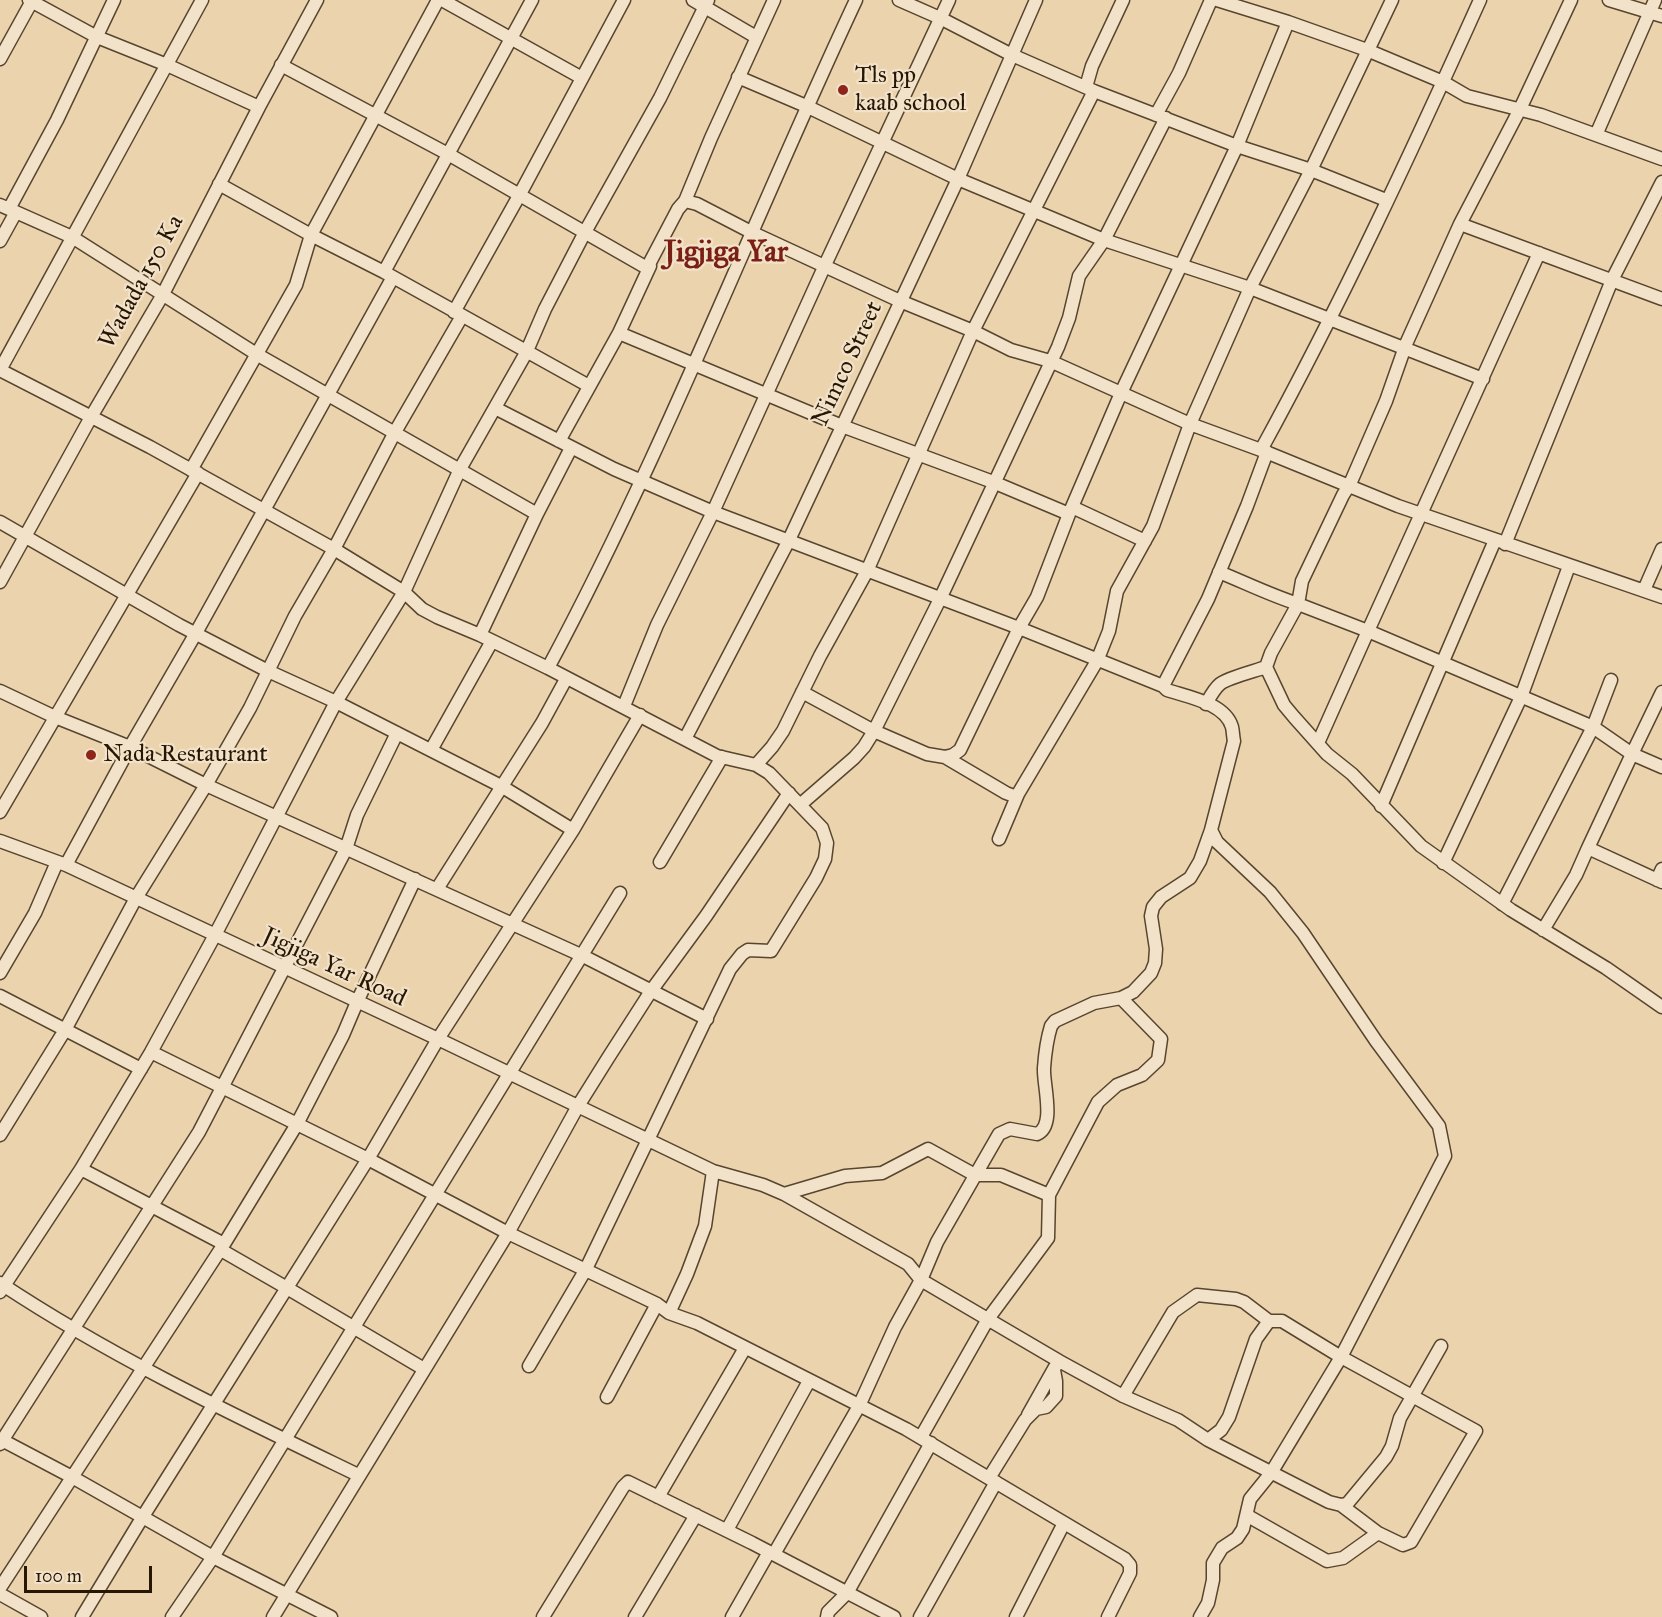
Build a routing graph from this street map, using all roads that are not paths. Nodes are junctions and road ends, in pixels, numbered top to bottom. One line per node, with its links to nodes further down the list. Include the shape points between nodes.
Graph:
1 (114, 0): 27 (street)
2 (202, 0): 33 (street)
3 (317, 0): 34 (street, Wadada 150 Ka)
4 (440, 0): 29 (street); 42 (street)
5 (532, 0): 29 (street)
6 (624, 0): 36 (street)
7 (693, 0): 22 (street)
8 (774, 0): 28 (street)
9 (856, 0): 39 (street)
10 (899, 0): 25 (street)
11 (949, 0): 25 (street)
12 (1036, 0): 31 (street, Nimco Street)
13 (1123, 0): 38 (street, via 1092,66)
14 (1211, 0): 43 (street)
15 (1217, 0): 26 (street)
16 (1392, 0): 30 (street)
17 (1480, 0): 37 (street)
18 (1571, 0): 41 (street)
19 (1609, 0): 23 (street)
20 (1655, 0): 23 (street)
21 (31, 1): 27 (street); 32 (street)
22 (707, 3): 28 (street); 59 (street, via 660,98)
23 (1649, 12): 24 (street); 44 (street)
24 (1662, 16)
25 (940, 18): 31 (street); 45 (street)
26 (1288, 22): 30 (street); 46 (street)
27 (97, 37): 33 (street); 56 (street)
28 (756, 37): 35 (street)
29 (512, 40): 36 (street); 47 (street)
30 (1366, 50): 37 (street); 49 (street)
31 (1012, 55): 38 (street); 50 (street, Nimco Street)
32 (0, 59)
33 (167, 65): 40 (street); 62 (street)
34 (281, 65): 40 (street, Wadada 150 Ka); 42 (street)
35 (738, 77): 39 (street); 55 (street)
36 (582, 78): 53 (street)
37 (1443, 82): 41 (street, via 1467,96); 54 (street)
38 (1090, 89): 43 (street); 57 (street)
39 (806, 106): 45 (street); 60 (street)
40 (259, 107): 52 (street, Wadada 150 Ka)
41 (1520, 110): 44 (street); 58 (street)
42 (375, 114): 47 (street); 61 (street)
43 (1161, 116): 46 (street); 63 (street)
44 (1596, 135): 48 (street)
45 (883, 143): 50 (street); 67 (street)
46 (1237, 146): 49 (street); 68 (street)
47 (448, 154): 53 (street); 69 (street)
48 (1662, 159)
49 (1311, 170): 54 (street); 71 (street)
50 (958, 179): 57 (street); 74 (street, Nimco Street)
51 (1662, 182): 70 (street)
52 (219, 184): 61 (street); 72 (street, Wadada 150 Ka)
53 (520, 194): 59 (street); 75 (street)
54 (1386, 200): 76 (street)
55 (685, 201): 60 (street); 66 (street)
56 (8, 209): 62 (street); 64 (street)
57 (1033, 211): 63 (street); 77 (street)
58 (1460, 224): 65 (street); 79 (street)
59 (585, 232): 66 (street, via 645,267); 80 (street)
60 (753, 232): 67 (street); 83 (street)
61 (310, 235): 69 (street); 81 (street, via 296,285)
62 (72, 237): 72 (street); 84 (street)
63 (1104, 240): 68 (street); 82 (street, via 1079,276 1069,318)
64 (0, 241)
65 (1539, 253): 70 (street); 85 (street)
66 (650, 266): 78 (street)
67 (825, 266): 74 (street); 89 (street)
68 (1179, 266): 71 (street); 87 (street)
69 (388, 274): 75 (street); 88 (street)
70 (1612, 280): 73 (street); 113 (street)
71 (1250, 288): 76 (street); 92 (street)
72 (162, 296): 81 (street); 91 (street, Wadada 150 Ka)
73 (1662, 299)
74 (900, 301): 77 (street); 93 (street, Nimco Street)
75 (458, 314): 80 (street); 94 (street)
76 (1329, 318): 79 (street); 97 (street)
77 (973, 331): 82 (street, via 1011,350); 98 (street)
78 (619, 333): 83 (street); 86 (street)
79 (1405, 348): 85 (street); 103 (street)
80 (526, 353): 86 (street); 90 (street)
81 (258, 355): 88 (street); 100 (street)
82 (1050, 362): 87 (street); 102 (street)
83 (692, 365): 89 (street); 101 (street)
84 (0, 370): 91 (street)
85 (1483, 379): 108 (street)
86 (589, 386): 95 (street)
87 (1121, 393): 92 (street); 105 (street)
88 (327, 394): 94 (street); 104 (street)
89 (768, 394): 93 (street); 106 (street)
90 (495, 408): 95 (street); 99 (street)
91 (91, 417): 100 (street); 110 (street, Wadada 150 Ka)
92 (1190, 424): 97 (street); 112 (street)
93 (842, 426): 98 (street); 111 (street, Nimco Street)
94 (394, 432): 99 (street); 114 (street)
95 (559, 441): 96 (street)
96 (571, 448): 101 (street); 107 (street)
97 (1264, 451): 103 (street); 118 (street)
98 (918, 455): 102 (street); 117 (street)
99 (460, 469): 107 (street); 121 (street)
100 (195, 472): 104 (street); 122 (street)
101 (641, 482): 106 (street); 133 (street)
102 (993, 482): 105 (street); 124 (street)
103 (1349, 486): 108 (street); 125 (street, via 1302,581)
104 (264, 510): 114 (street); 128 (street)
105 (1071, 511): 112 (street); 126 (street, via 1045,577)
106 (713, 512): 111 (street); 144 (street, via 657,625)
107 (537, 514): 129 (street)
108 (1422, 515): 113 (street); 127 (street)
109 (0, 522): 110 (street)
110 (27, 536): 119 (street, Wadada 150 Ka); 122 (street)
111 (788, 542): 117 (street); 150 (street, Nimco Street)
112 (1145, 542): 130 (street, via 1117,591 1109,631)
113 (1500, 542): 116 (street); 131 (street)
114 (334, 549): 121 (street); 134 (street)
115 (1662, 549): 120 (street)
116 (1569, 566): 120 (street); 140 (street)
117 (867, 571): 124 (street); 139 (street)
118 (1219, 572): 125 (street, via 1266,594); 137 (street)
119 (0, 582)
120 (1644, 590): 123 (street)
121 (404, 592): 129 (street, via 422,609); 142 (street)
122 (126, 596): 128 (street); 146 (street)
123 (1662, 597)
124 (940, 599): 126 (street); 148 (street)
125 (1298, 603): 127 (street); 132 (street)
126 (1019, 628): 130 (street); 155 (street, via 965,742 953,756)
127 (1368, 632): 131 (street); 151 (street)
128 (196, 633): 134 (street); 152 (street)
129 (486, 638): 133 (street); 153 (street)
130 (1097, 661): 137 (street); 162 (street)
131 (1443, 662): 140 (street); 164 (street)
132 (1266, 667): 143 (street, via 1226,680); 151 (street, via 1284,705)
133 (548, 668): 135 (street)
134 (268, 671): 142 (street); 159 (street)
135 (566, 679): 144 (street); 160 (street)
136 (1611, 680): 147 (street)
137 (1163, 686): 143 (street)
138 (0, 691): 146 (street)
139 (802, 692): 148 (street); 157 (street, via 783,731)
140 (1521, 697): 147 (street); 174 (street)
141 (1661, 699): 154 (street)
142 (336, 702): 149 (street); 166 (street)
143 (1206, 704): 168 (street, via 1226,715 1234,741)
144 (624, 706): 145 (street)
145 (640, 715): 150 (street); 167 (street)
146 (55, 717): 152 (street); 165 (street)
147 (1593, 727): 154 (street); 181 (street)
148 (874, 730): 155 (street, via 927,754); 163 (street, via 854,758)
149 (397, 733): 153 (street); 172 (street, via 357,815)
150 (685, 739): 156 (street)
151 (1318, 743): 164 (street)
152 (130, 747): 159 (street); 175 (street)
153 (431, 750): 160 (street)
154 (1632, 754): 158 (street); 171 (street)
155 (945, 757): 162 (street, via 1006,793)
156 (722, 758): 157 (street); 173 (street)
157 (756, 765): 161 (street)
158 (1662, 767)
159 (206, 785): 166 (street); 180 (street)
160 (501, 786): 167 (street); 178 (street)
161 (789, 793): 163 (street); 188 (street)
162 (1018, 794): 169 (street)
163 (801, 804): 193 (street, via 822,828 827,843 825,859 774,947 771,951 748,950 742,954 730,969)
164 (1381, 806): 174 (street)
165 (0, 812)
166 (277, 816): 172 (street); 184 (street)
167 (573, 830): 182 (street)
168 (1211, 830): 190 (street, via 1190,878 1153,907 1156,949 1151,973 1133,992); 226 (street, via 1217,842 1270,892 1296,925 1439,1126 1445,1156)
169 (999, 839)
170 (0, 841): 175 (street, Jigjiga Yar Road)
171 (1588, 848): 176 (street); 183 (street)
172 (346, 849): 177 (street); 186 (street)
173 (660, 862)
174 (1443, 863): 181 (street)
175 (62, 864): 180 (street, Jigjiga Yar Road); 187 (street)
176 (1660, 877)
177 (415, 879): 178 (street); 191 (street)
178 (437, 889): 182 (street)
179 (621, 893): 185 (street)
180 (136, 898): 184 (street, Jigjiga Yar Road); 194 (street)
181 (1502, 904): 183 (street)
182 (510, 924): 185 (street); 195 (street)
183 (1543, 930): 192 (street)
184 (214, 935): 186 (street, Jigjiga Yar Road); 196 (street)
185 (583, 956): 188 (street); 198 (street)
186 (285, 969): 191 (street, Jigjiga Yar Road); 199 (street)
187 (0, 973)
188 (651, 991): 193 (street); 200 (street)
189 (0, 996): 194 (street)
190 (1120, 998): 207 (street, via 1094,1003 1055,1021 1048,1035 1044,1069 1046,1126 1037,1134 1010,1129 999,1134); 210 (street, via 1161,1039 1158,1060 1142,1075 1117,1085 1098,1102)
191 (357, 1002): 195 (street, Jigjiga Yar Road); 201 (street)
192 (1662, 1007)
193 (707, 1019): 203 (street)
194 (65, 1030): 197 (street); 202 (street)
195 (438, 1039): 198 (street, Jigjiga Yar Road); 204 (street)
196 (151, 1052): 197 (street); 199 (street)
197 (141, 1069): 205 (street)
198 (510, 1075): 200 (street, Jigjiga Yar Road); 209 (street)
199 (223, 1088): 201 (street); 211 (street)
200 (578, 1106): 203 (street, Jigjiga Yar Road); 212 (street)
201 (297, 1124): 204 (street); 213 (street)
202 (0, 1135)
203 (648, 1139): 206 (street, Jigjiga Yar Road); 214 (street)
204 (368, 1159): 209 (street); 217 (street)
205 (81, 1169): 211 (street); 216 (street)
206 (713, 1171): 208 (street, Jigjiga Yar Road); 219 (street, via 705,1226)
207 (975, 1175): 208 (street, via 928,1149 882,1173 845,1176); 210 (street, via 1000,1176); 215 (street, via 937,1242)
208 (784, 1194): 215 (street, Jigjiga Yar Road, via 908,1264)
209 (436, 1195): 212 (street); 222 (street)
210 (1049, 1195): 220 (street, via 1048,1238)
211 (150, 1207): 213 (street); 223 (street)
212 (508, 1233): 214 (street); 230 (street)
213 (223, 1247): 217 (street); 229 (street)
214 (586, 1269): 218 (street); 227 (street)
215 (921, 1280): 220 (street, Jigjiga Yar Road); 236 (street)
216 (1, 1287): 223 (street)
217 (287, 1288): 222 (street); 235 (street)
218 (657, 1304): 219 (street); 233 (street)
219 (669, 1313): 225 (street)
220 (988, 1319): 228 (street, Jigjiga Yar Road); 238 (street)
221 (1269, 1321): 226 (street, via 1282,1321); 232 (street, via 1236,1299 1197,1295 1173,1312); 239 (street, via 1256,1339 1229,1417)
222 (353, 1327): 230 (street); 237 (street)
223 (72, 1329): 229 (street); 240 (street)
224 (1441, 1346): 234 (street)
225 (745, 1348): 231 (street); 245 (street)
226 (1341, 1357): 234 (street); 241 (street)
227 (529, 1366)
228 (1056, 1366): 232 (street, Jigjiga Yar Road); 244 (street, via 1056,1396 1026,1420)
229 (144, 1368): 235 (street); 243 (street)
230 (424, 1370): 242 (street)
231 (809, 1381): 236 (street); 251 (street)
232 (1123, 1396): 239 (street, Jigjiga Yar Road, via 1178,1420)
233 (607, 1397)
234 (1413, 1397): 246 (street, via 1400,1418 1386,1457 1347,1504); 252 (street, Jigjiga Yar Road, via 1476,1431 1411,1542 1403,1545)
235 (213, 1405): 237 (street); 249 (street)
236 (859, 1406): 238 (street); 253 (street)
237 (285, 1439): 242 (street); 254 (street)
238 (926, 1440): 244 (street); 256 (street)
239 (1208, 1440): 241 (street, Jigjiga Yar Road)
240 (1, 1441): 243 (street)
241 (1271, 1473): 246 (street, Jigjiga Yar Road); 248 (street, via 1250,1498)
242 (358, 1475): 258 (street)
243 (72, 1477): 249 (street); 255 (street)
244 (993, 1480): 250 (street); 269 (street)
245 (658, 1497): 247 (street); 264 (street, via 628,1482)
246 (1341, 1505): 252 (street, Jigjiga Yar Road)
247 (696, 1515): 251 (street); 265 (street)
248 (1248, 1516): 252 (street, via 1327,1561 1344,1558); 272 (street, via 1238,1538 1222,1548 1213,1563 1208,1603)
249 (142, 1518): 254 (street); 260 (street)
250 (1064, 1523): 270 (street); 271 (street, via 1130,1565 1130,1574)
251 (727, 1530): 253 (street)
252 (1378, 1533)
253 (772, 1553): 256 (street); 266 (street)
254 (213, 1557): 258 (street); 261 (street)
255 (0, 1588)
256 (847, 1593): 267 (street); 268 (street)
257 (0, 1594): 259 (street)
258 (287, 1595): 262 (street); 263 (street)
259 (41, 1617)
260 (82, 1617)
261 (172, 1617)
262 (273, 1617)
263 (331, 1617)
264 (543, 1617)
265 (635, 1617)
266 (732, 1617)
267 (827, 1617)
268 (894, 1617)
269 (920, 1617)
270 (1016, 1617)
271 (1108, 1617)
272 (1200, 1617)

